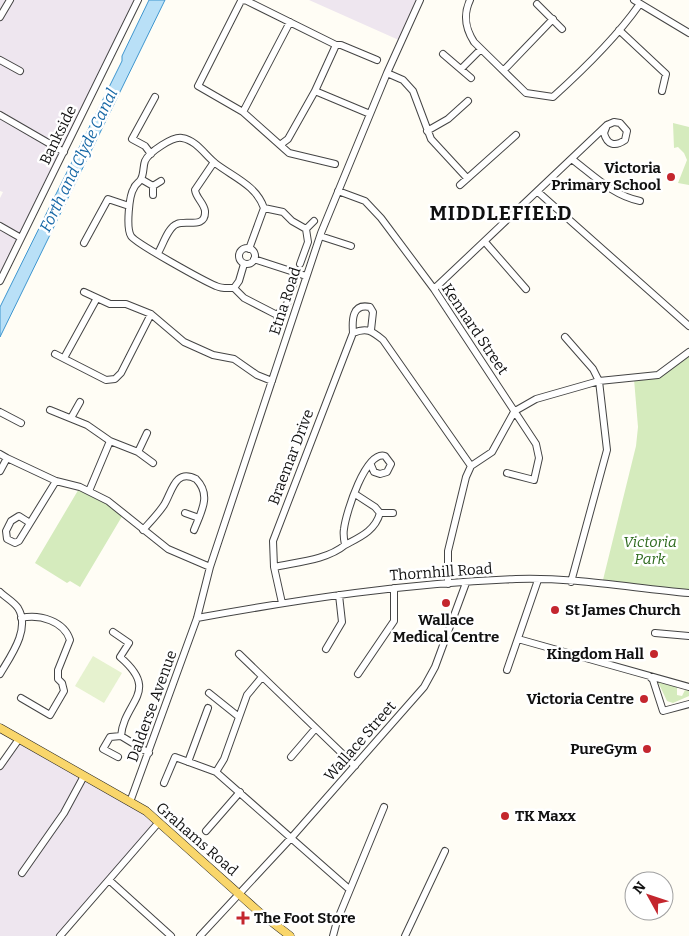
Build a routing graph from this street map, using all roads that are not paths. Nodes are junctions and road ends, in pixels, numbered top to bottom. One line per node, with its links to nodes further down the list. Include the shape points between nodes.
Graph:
1 (10, 0): 9 (street)
2 (138, 0): 36 (street, Bankside)
3 (245, 0): 11 (street); 29 (street, via 241,1 198,86)
4 (420, 0): 23 (street, Etna Road)
5 (470, 0): 16 (street, via 466,9 466,25)
6 (634, 0): 8 (street)
7 (538, 4): 10 (street)
8 (640, 5): 13 (street); 14 (street)
9 (0, 17)
10 (553, 20): 12 (street); 21 (street)
11 (290, 22): 15 (street); 29 (street)
12 (562, 28)
13 (619, 30): 21 (street, via 553,96 526,93); 26 (street, via 666,74)
14 (689, 33)
15 (336, 45): 19 (street, via 341,44); 25 (street)
16 (481, 49): 20 (street); 21 (street)
17 (443, 54): 20 (street)
18 (0, 60): 22 (street)
19 (377, 60)
20 (461, 69): 24 (street)
21 (504, 70)
22 (20, 72)
23 (387, 73): 30 (street, Etna Road); 33 (street, via 403,80 412,91)
24 (471, 78)
25 (315, 91): 30 (street); 35 (street, via 288,139)
26 (662, 91)
27 (155, 97): 37 (street, via 132,139 145,146)
28 (468, 101): 33 (street, via 448,119)
29 (243, 112): 35 (street)
30 (370, 114): 46 (street, Etna Road)
31 (0, 115): 36 (street)
32 (607, 125): 38 (street)
33 (427, 131): 41 (street)
34 (516, 135): 41 (street)
35 (280, 145): 40 (street, via 289,152)
36 (64, 152): 56 (street, Bankside)
37 (151, 154): 39 (street, via 167,141 184,138); 42 (street, via 145,161)
38 (573, 160): 47 (street); 49 (street, via 625,198)
39 (214, 162): 51 (street, via 257,192); 61 (street, via 195,190 204,208 202,220 193,224 176,224)
40 (335, 164)
41 (467, 178): 44 (street)
42 (141, 179): 45 (street); 50 (street, via 134,187)
43 (161, 181): 45 (street)
44 (460, 184)
45 (153, 186): 48 (street)
46 (338, 190): 55 (street, Etna Road); 69 (street, Kennard Street, via 365,201 374,209)
47 (538, 192): 57 (street); 76 (street)
48 (153, 195)
49 (640, 201)
50 (130, 206): 58 (street, via 108,199); 61 (street, via 130,236)
51 (264, 208): 54 (street, via 284,212); 60 (street)
52 (314, 222): 54 (street)
53 (0, 226): 56 (street)
54 (306, 229): 64 (street, via 308,242)
55 (320, 236): 59 (street); 65 (street, Etna Road)
56 (21, 238): 66 (street, Bankside)
57 (485, 242): 69 (street); 70 (street)
58 (84, 243)
59 (352, 246)
60 (249, 249): 62 (street, via 254,253); 63 (street, via 243,249 239,254)
61 (158, 253): 68 (street, via 217,286)
62 (254, 259): 63 (street, via 250,264); 65 (street)
63 (244, 264): 68 (street)
64 (300, 264)
65 (306, 276): 83 (street, Etna Road)
66 (0, 281)
67 (294, 282): 74 (street, via 286,304)
68 (234, 288): 74 (street, via 244,298)
69 (434, 289): 88 (street, Kennard Street)
70 (526, 289)
71 (84, 292): 72 (street)
72 (97, 298): 73 (street); 82 (street)
73 (151, 314): 82 (street, via 115,380 106,380); 83 (street, via 184,342 213,355 234,359)
74 (277, 315): 75 (street)
75 (278, 324)
76 (689, 326)
77 (371, 330): 78 (street); 78 (street, Braemar Drive, via 373,312 370,307 362,305 352,318); 98 (street, via 383,340)
78 (353, 333): 113 (street, Braemar Drive, via 276,528)
79 (565, 337): 84 (street, via 593,369)
80 (689, 352): 84 (street, via 658,375)
81 (55, 354): 82 (street)
82 (64, 358)
83 (272, 381): 112 (street, Etna Road)
84 (599, 381): 88 (street, via 536,399); 115 (street, via 607,450)
85 (80, 402): 89 (street)
86 (50, 410): 89 (street)
87 (0, 412): 90 (street)
88 (515, 412): 98 (street, via 492,452); 100 (street, Kennard Street, via 536,444 539,458 534,480)
89 (71, 418): 92 (street)
90 (22, 423)
91 (147, 433): 93 (street)
92 (110, 441): 93 (street); 102 (street)
93 (138, 452): 96 (street)
94 (0, 454): 95 (street)
95 (7, 458): 99 (street); 101 (street)
96 (153, 463)
97 (371, 465): 103 (street, via 364,470)
98 (471, 466): 117 (street, via 448,551)
99 (0, 471)
100 (507, 473)
101 (56, 481): 102 (street); 108 (street)
102 (89, 491): 109 (street, via 108,501)
103 (355, 494): 104 (street); 111 (street, via 343,532)
104 (380, 513): 105 (street); 111 (street, via 377,524)
105 (393, 513)
106 (185, 514): 107 (street)
107 (198, 518): 109 (street, via 205,493 196,479 186,476 175,481 163,507); 110 (street)
108 (30, 523)
109 (143, 530): 112 (street, via 168,550)
110 (194, 530)
111 (345, 545): 113 (street, via 324,556)
112 (210, 567): 124 (street, Etna Road)
113 (274, 567): 122 (street, Braemar Drive)
114 (538, 580): 115 (street, Thornhill Road); 116 (street, Thornhill Road); 128 (street)
115 (571, 582): 120 (street, Thornhill Road)
116 (466, 583): 117 (street, Thornhill Road); 151 (street, Wallace Street, via 435,667 424,687)
117 (448, 584): 118 (street, Thornhill Road)
118 (394, 588): 121 (street, Thornhill Road); 133 (street, via 394,621)
119 (0, 592): 123 (street, via 18,608)
120 (689, 593)
121 (339, 595): 122 (street, Thornhill Road); 129 (street, via 342,622)
122 (282, 604): 124 (street, Thornhill Road)
123 (21, 618): 132 (street, via 21,633 16,647); 138 (street, via 33,615 49,620 67,631 70,640 58,670 64,691 50,715)
124 (196, 618): 146 (street, Dalderse Avenue)
125 (112, 632): 144 (street, via 129,642 120,657 132,667 139,682 137,698)
126 (655, 633): 127 (street)
127 (689, 636)
128 (518, 639): 131 (street); 134 (street)
129 (326, 649)
130 (238, 654): 135 (street)
131 (507, 670)
132 (0, 674)
133 (358, 674)
134 (649, 676): 136 (street); 139 (street, via 663,711)
135 (262, 677): 141 (street, via 247,694); 143 (street)
136 (684, 689)
137 (210, 693): 141 (street)
138 (21, 698)
139 (689, 704)
140 (208, 708): 149 (street)
141 (239, 717): 152 (street)
142 (0, 728): 145 (main road, Grahams Road)
143 (315, 729): 148 (street); 151 (street)
144 (121, 736): 146 (street); 147 (street, via 110,737 103,749)
145 (19, 739): 150 (street); 153 (main road, Grahams Road)
146 (149, 753): 156 (street, Dalderse Avenue)
147 (118, 757)
148 (291, 757)
149 (188, 762): 152 (street); 154 (street, via 174,757)
150 (0, 766)
151 (355, 766): 160 (street, Wallace Street)
152 (216, 772): 155 (street)
153 (84, 776): 156 (main road, Grahams Road); 162 (street, via 64,813)
154 (164, 783)
155 (240, 792): 159 (street); 160 (street)
156 (130, 802): 158 (main road, Grahams Road)
157 (384, 807): 164 (street)
158 (159, 822): 163 (street); 165 (main road, Grahams Road)
159 (206, 831)
160 (292, 837): 164 (street); 165 (street, Wallace Street)
161 (445, 851): 171 (street)
162 (22, 873)
163 (109, 880): 166 (street); 167 (street)
164 (349, 890): 170 (street)
165 (238, 894): 168 (street, Wallace Street); 169 (main road, Grahams Road)
166 (63, 935)
167 (171, 936)
168 (200, 936)
169 (290, 936)
170 (333, 936)
171 (405, 936)

